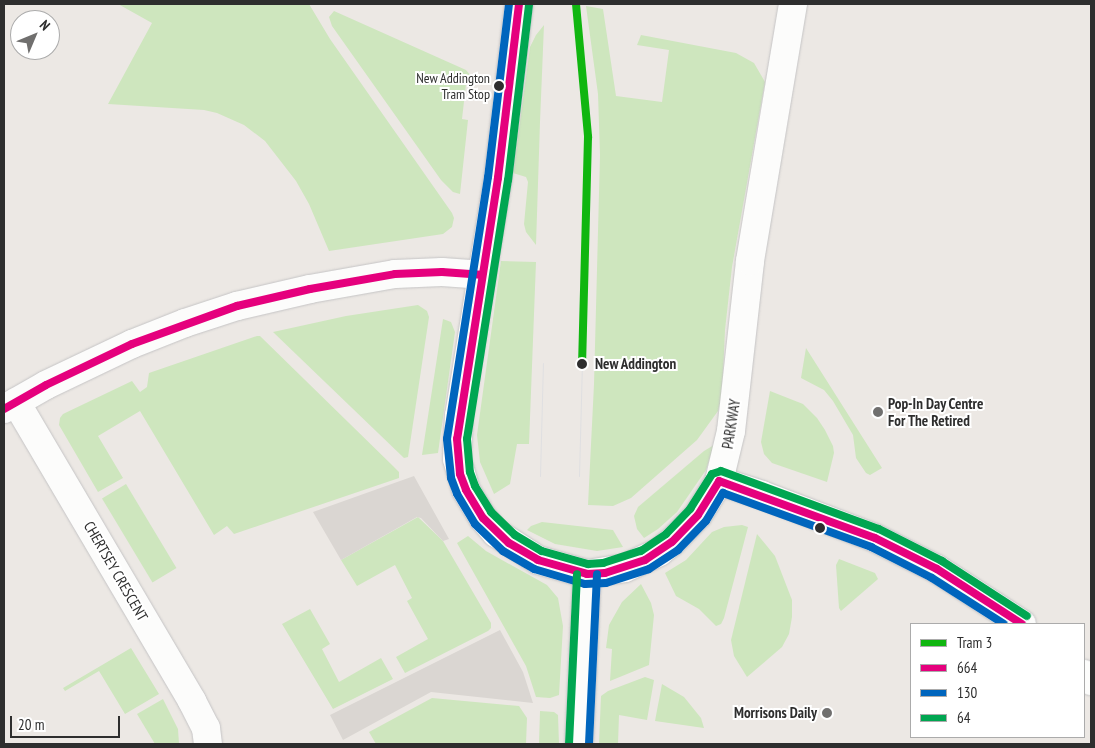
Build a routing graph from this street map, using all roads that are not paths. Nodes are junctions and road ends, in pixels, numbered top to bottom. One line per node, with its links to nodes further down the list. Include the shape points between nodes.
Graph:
1 (519, 4): 3 (street, PARKWAY, via 498,178)
2 (793, 4): 5 (street, PARKWAY, via 750,261 731,431)
3 (481, 275): 4 (street, via 403,273 237,306 185,322 132,344); 6 (street, PARKWAY, via 459,415 457,459 460,474 483,518 502,538 538,560)
4 (10, 405): 8 (street, CHERTSEY CRESCENT, via 192,701 206,728)
5 (719, 481): 6 (street, PARKWAY, via 698,515 659,552 625,568); 7 (street, via 826,519 919,559)
6 (586, 574): 9 (street)
7 (1021, 623)
8 (208, 744)
9 (579, 744)

